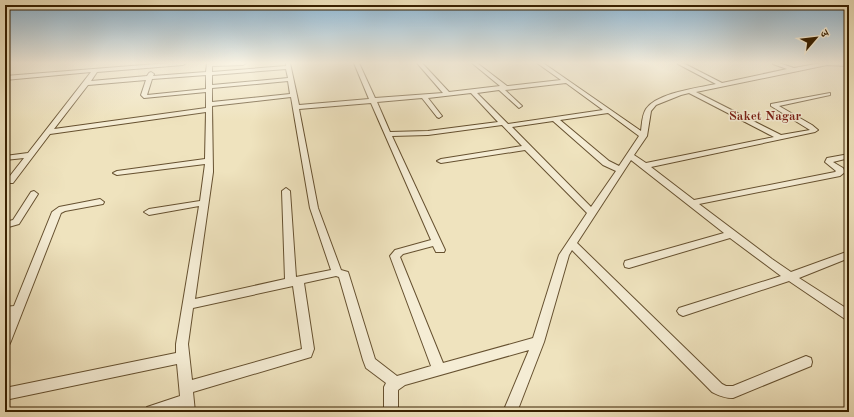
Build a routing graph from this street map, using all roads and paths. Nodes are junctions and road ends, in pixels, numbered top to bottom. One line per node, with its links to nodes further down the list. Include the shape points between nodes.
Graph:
1 (93, 82): 13 (street)
2 (148, 82): 15 (street, via 144,95 146,97)
3 (209, 82): 15 (street)
4 (259, 82): 15 (street)
5 (292, 82): 21 (street)
6 (365, 82): 23 (street)
7 (437, 82): 19 (street)
8 (497, 82): 16 (street)
9 (554, 82): 16 (street)
10 (569, 82): 27 (street)
11 (717, 82): 14 (street)
12 (735, 82): 14 (street)
13 (86, 83): 31 (street)
14 (722, 85): 18 (street)
15 (209, 88): 25 (street)
16 (503, 88): 17 (street); 24 (street)
17 (472, 91): 19 (street); 30 (street)
18 (690, 91): 33 (street, via 654,104 648,111); 34 (street)
19 (448, 94): 22 (street)
20 (828, 94): 34 (street, via 773,105 814,130)
21 (294, 95): 25 (street); 26 (street)
22 (424, 96): 23 (street); 28 (street)
23 (373, 100): 26 (street); 32 (street)
24 (519, 106)
25 (209, 107): 31 (street); 40 (street)
26 (297, 107): 58 (street, via 314,208)
27 (609, 111): 29 (street); 33 (street)
28 (439, 116)
29 (555, 119): 30 (street); 43 (street, via 606,163)
30 (505, 124): 32 (street, via 428,134); 35 (street)
31 (49, 132): 36 (street)
32 (388, 134): 70 (street, via 438,246 399,252 395,256)
33 (643, 136): 37 (street)
34 (781, 138): 42 (street)
35 (527, 147): 41 (street); 52 (street)
36 (31, 155): 39 (street); 45 (street)
37 (630, 155): 42 (street); 43 (street)
38 (849, 156): 50 (street, via 830,160 829,162 840,170 837,174)
39 (5, 158)
40 (209, 161): 44 (street); 49 (street)
41 (441, 161)
42 (644, 166): 50 (street)
43 (620, 170): 52 (street)
44 (117, 173)
45 (10, 181)
46 (286, 191): 60 (street)
47 (34, 194): 53 (street, via 16,222)
48 (100, 202): 62 (street, via 57,212)
49 (204, 203): 51 (street); 61 (street)
50 (691, 203): 54 (street)
51 (149, 212)
52 (592, 213): 55 (street)
53 (5, 226)
54 (732, 234): 57 (street); 59 (street)
55 (572, 244): 67 (street, via 564,255); 69 (street, via 717,388 733,392)
56 (849, 254): 59 (street)
57 (629, 264)
58 (337, 272): 60 (street); 71 (street, via 344,275 371,364)
59 (790, 277): 64 (street); 65 (street)
60 (295, 281): 61 (street); 73 (street, via 307,353)
61 (188, 305): 68 (street, via 182,344)
62 (18, 309): 63 (street); 66 (street)
63 (5, 312)
64 (683, 312)
65 (849, 316)
66 (5, 341)
67 (538, 342): 70 (street); 76 (street)
68 (184, 357): 72 (street); 73 (street)
69 (806, 362)
70 (439, 369): 71 (street)
71 (396, 383): 75 (street, via 391,387)
72 (5, 394)
73 (187, 400): 74 (street)
74 (152, 412)
75 (391, 412)
76 (510, 412)

